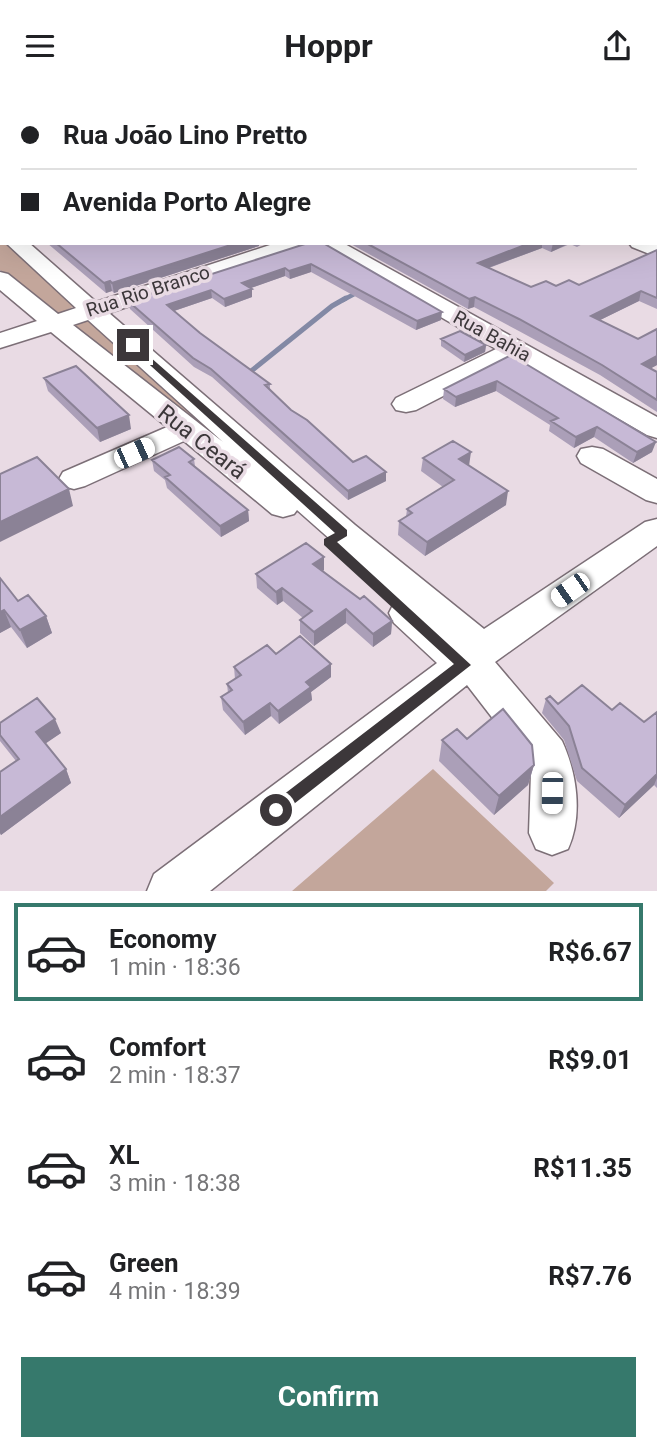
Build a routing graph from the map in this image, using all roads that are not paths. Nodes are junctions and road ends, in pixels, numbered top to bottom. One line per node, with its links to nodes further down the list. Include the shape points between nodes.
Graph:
1 (18, 245): 5 (street)
2 (292, 245): 5 (street, Rua Rio Branco)
3 (331, 245): 8 (street, Rua Bahia)
4 (0, 279): 6 (street, Rua Ceará)
5 (93, 309): 6 (street, Rua Rio Branco); 16 (street)
6 (52, 323): 7 (street, Rua Rio Branco); 10 (street, Rua Ceará)
7 (0, 341)
8 (515, 349): 9 (street); 11 (street, Rua Bahia)
9 (405, 404)
10 (187, 429): 13 (street); 16 (street, Rua Ceará)
11 (657, 429)
12 (592, 456): 14 (street)
13 (74, 479)
14 (657, 493)
15 (657, 530): 17 (street)
16 (336, 538): 17 (street, Rua Ceará)
17 (473, 658): 18 (street, Rua Ceará, via 547,755 553,773); 19 (street)
18 (552, 833)
19 (171, 891)

